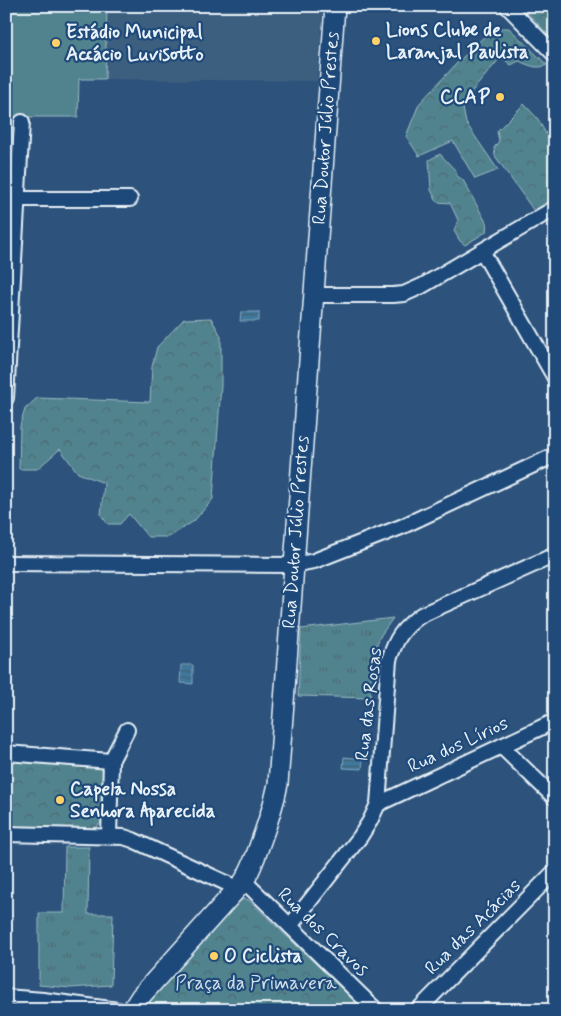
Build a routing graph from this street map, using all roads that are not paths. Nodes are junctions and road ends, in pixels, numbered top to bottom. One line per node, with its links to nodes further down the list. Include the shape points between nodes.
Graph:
1 (335, 6): 9 (street, Rua Doutor Júlio Prestes)
2 (507, 6): 3 (street)
3 (555, 55)
4 (22, 122): 5 (street)
5 (14, 193): 6 (street); 11 (street)
6 (130, 199)
7 (555, 208): 8 (street)
8 (482, 251): 9 (street, via 404,294); 10 (street)
9 (314, 295): 15 (street, Rua Doutor Júlio Prestes)
10 (555, 378)
11 (6, 398)
12 (555, 455): 15 (street, via 401,527 314,561)
13 (555, 554): 22 (street, Rua das Rosas, via 421,615 402,632 389,660)
14 (6, 563): 15 (street)
15 (294, 565): 26 (street, Rua Doutor Júlio Prestes, via 278,784 251,869)
16 (555, 721): 18 (street, Rua dos Lírios)
17 (127, 730): 20 (street)
18 (501, 746): 21 (street); 22 (street, Rua dos Lírios)
19 (6, 753): 20 (street)
20 (111, 761): 24 (street)
21 (555, 798)
22 (378, 804): 27 (street, Rua das Rosas, via 360,837)
23 (6, 834): 24 (street, Rua dos Cravos)
24 (109, 836): 26 (street, Rua dos Cravos, via 133,840)
25 (555, 871): 32 (street, Rua das Acácias)
26 (240, 884): 27 (street, Rua dos Cravos); 30 (street, Rua Doutor Júlio Prestes)
27 (290, 926): 31 (street, Rua dos Cravos)
28 (6, 997): 29 (street)
29 (118, 1010)
30 (132, 1010)
31 (376, 1010)
32 (418, 1010)

